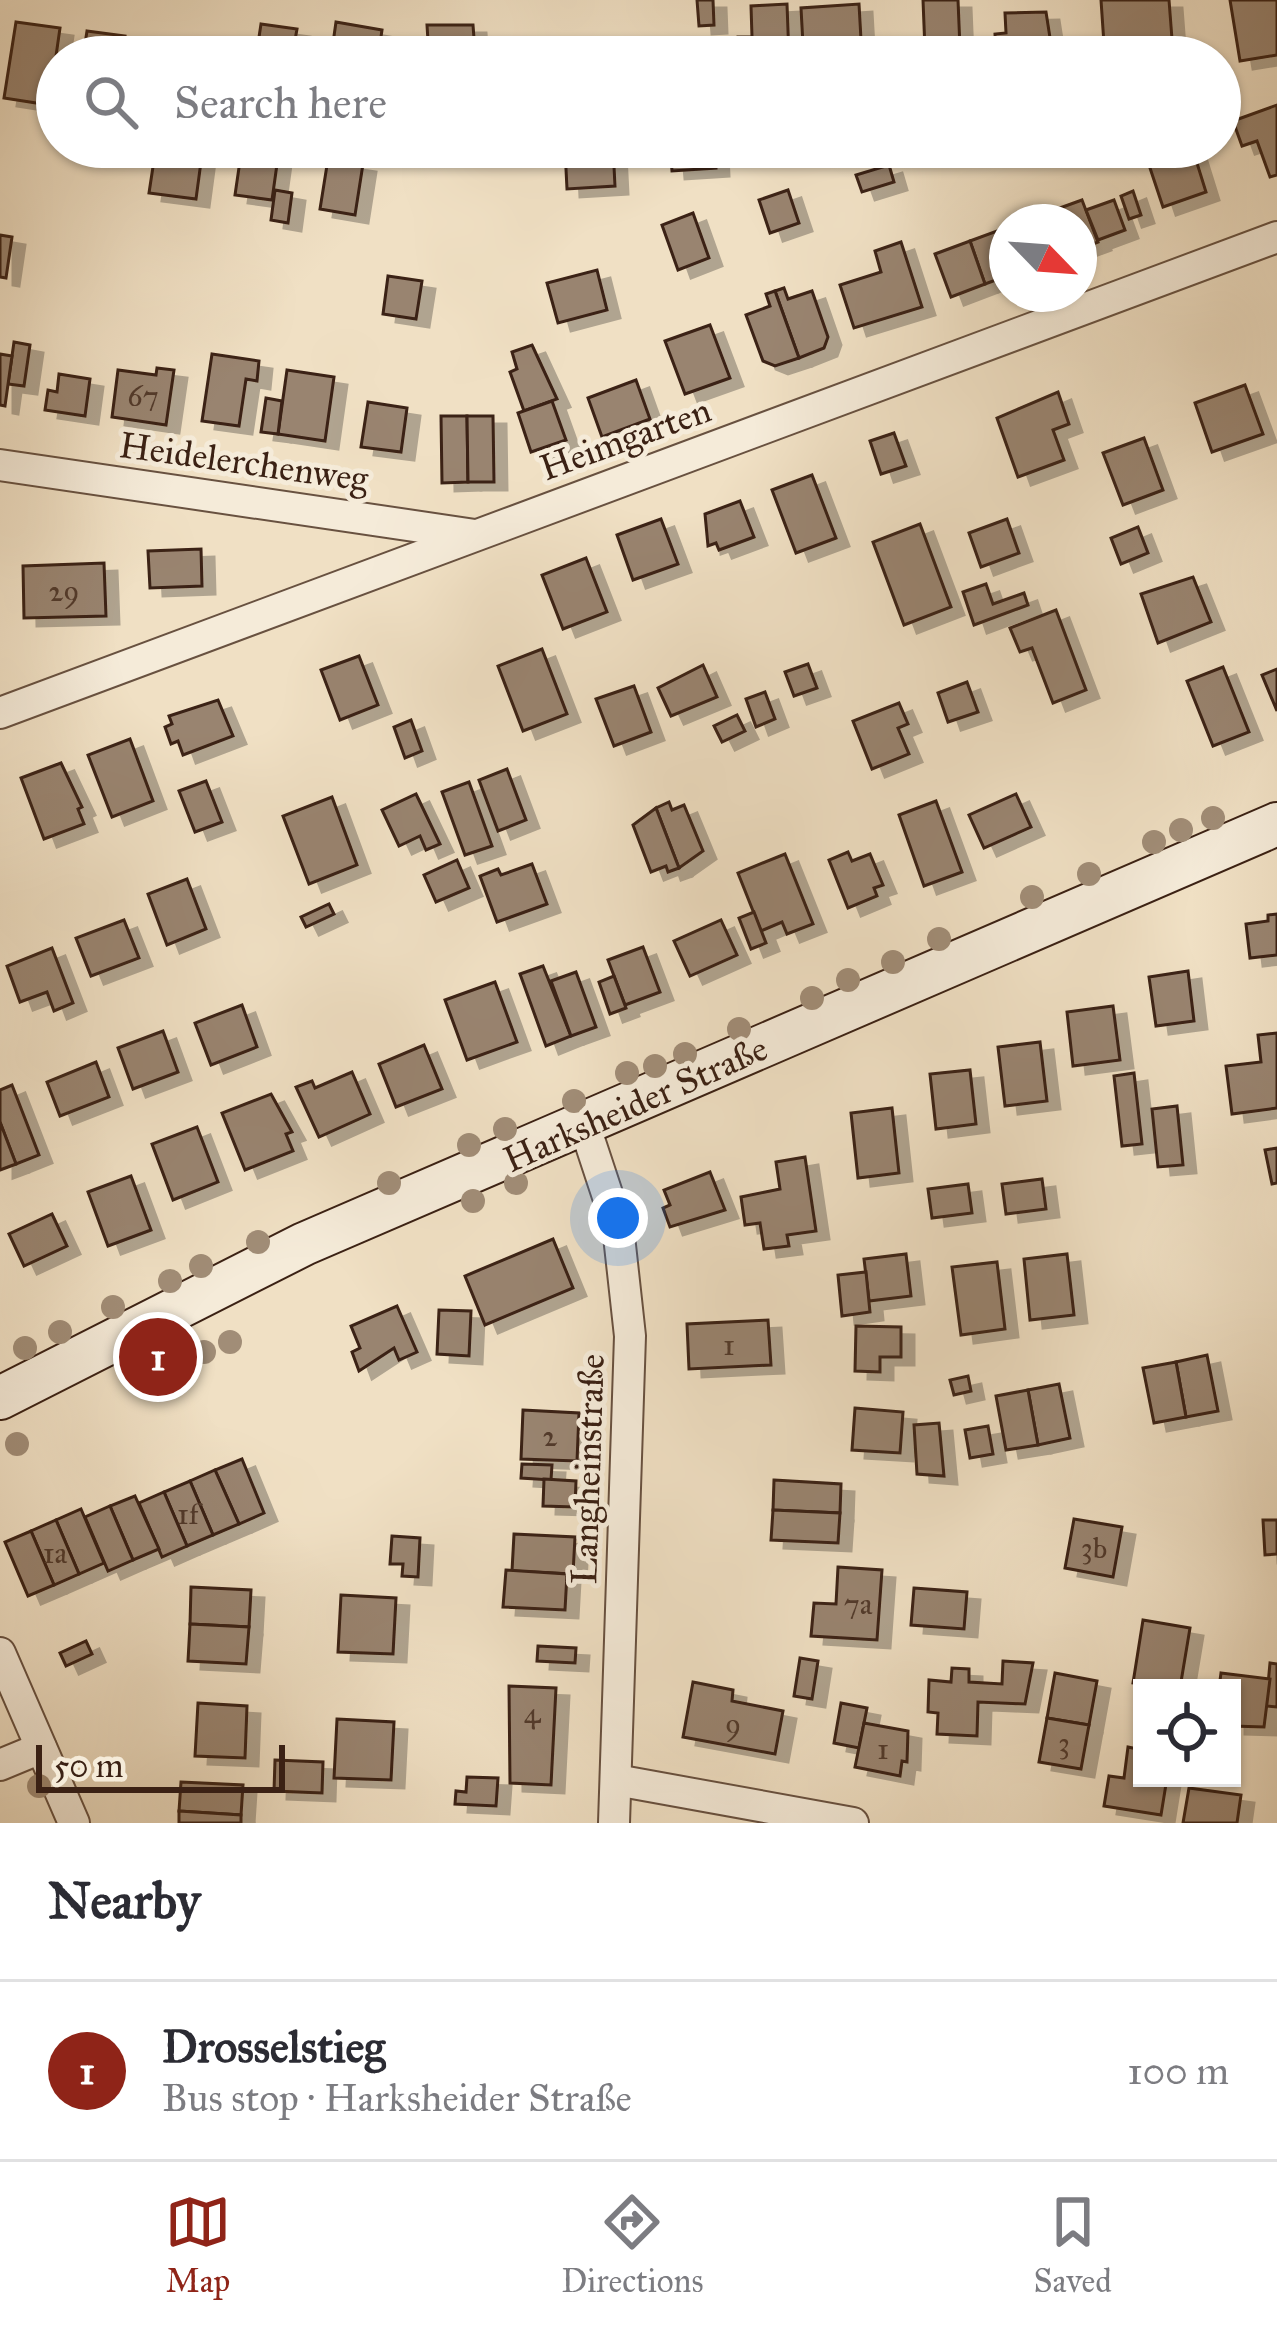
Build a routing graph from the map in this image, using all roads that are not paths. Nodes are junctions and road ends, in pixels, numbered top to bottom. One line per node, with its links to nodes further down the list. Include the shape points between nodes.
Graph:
1 (1277, 237): 3 (street, Heimgarten)
2 (0, 465): 3 (street, Heidelerchenweg)
3 (477, 535): 4 (street, Heimgarten)
4 (0, 712)
5 (1277, 824): 6 (main road, Harksheider Straße)
6 (584, 1124): 7 (main road, Harksheider Straße, via 304,1244); 11 (street, Langheinstraße, via 618,1227 630,1336)
7 (0, 1398)
8 (0, 1653): 9 (street)
9 (41, 1748): 10 (street); 12 (street)
10 (0, 1765)
11 (616, 1780): 13 (street, Langheinstraße); 14 (street)
12 (74, 1823)
13 (614, 1823)
14 (854, 1823)

